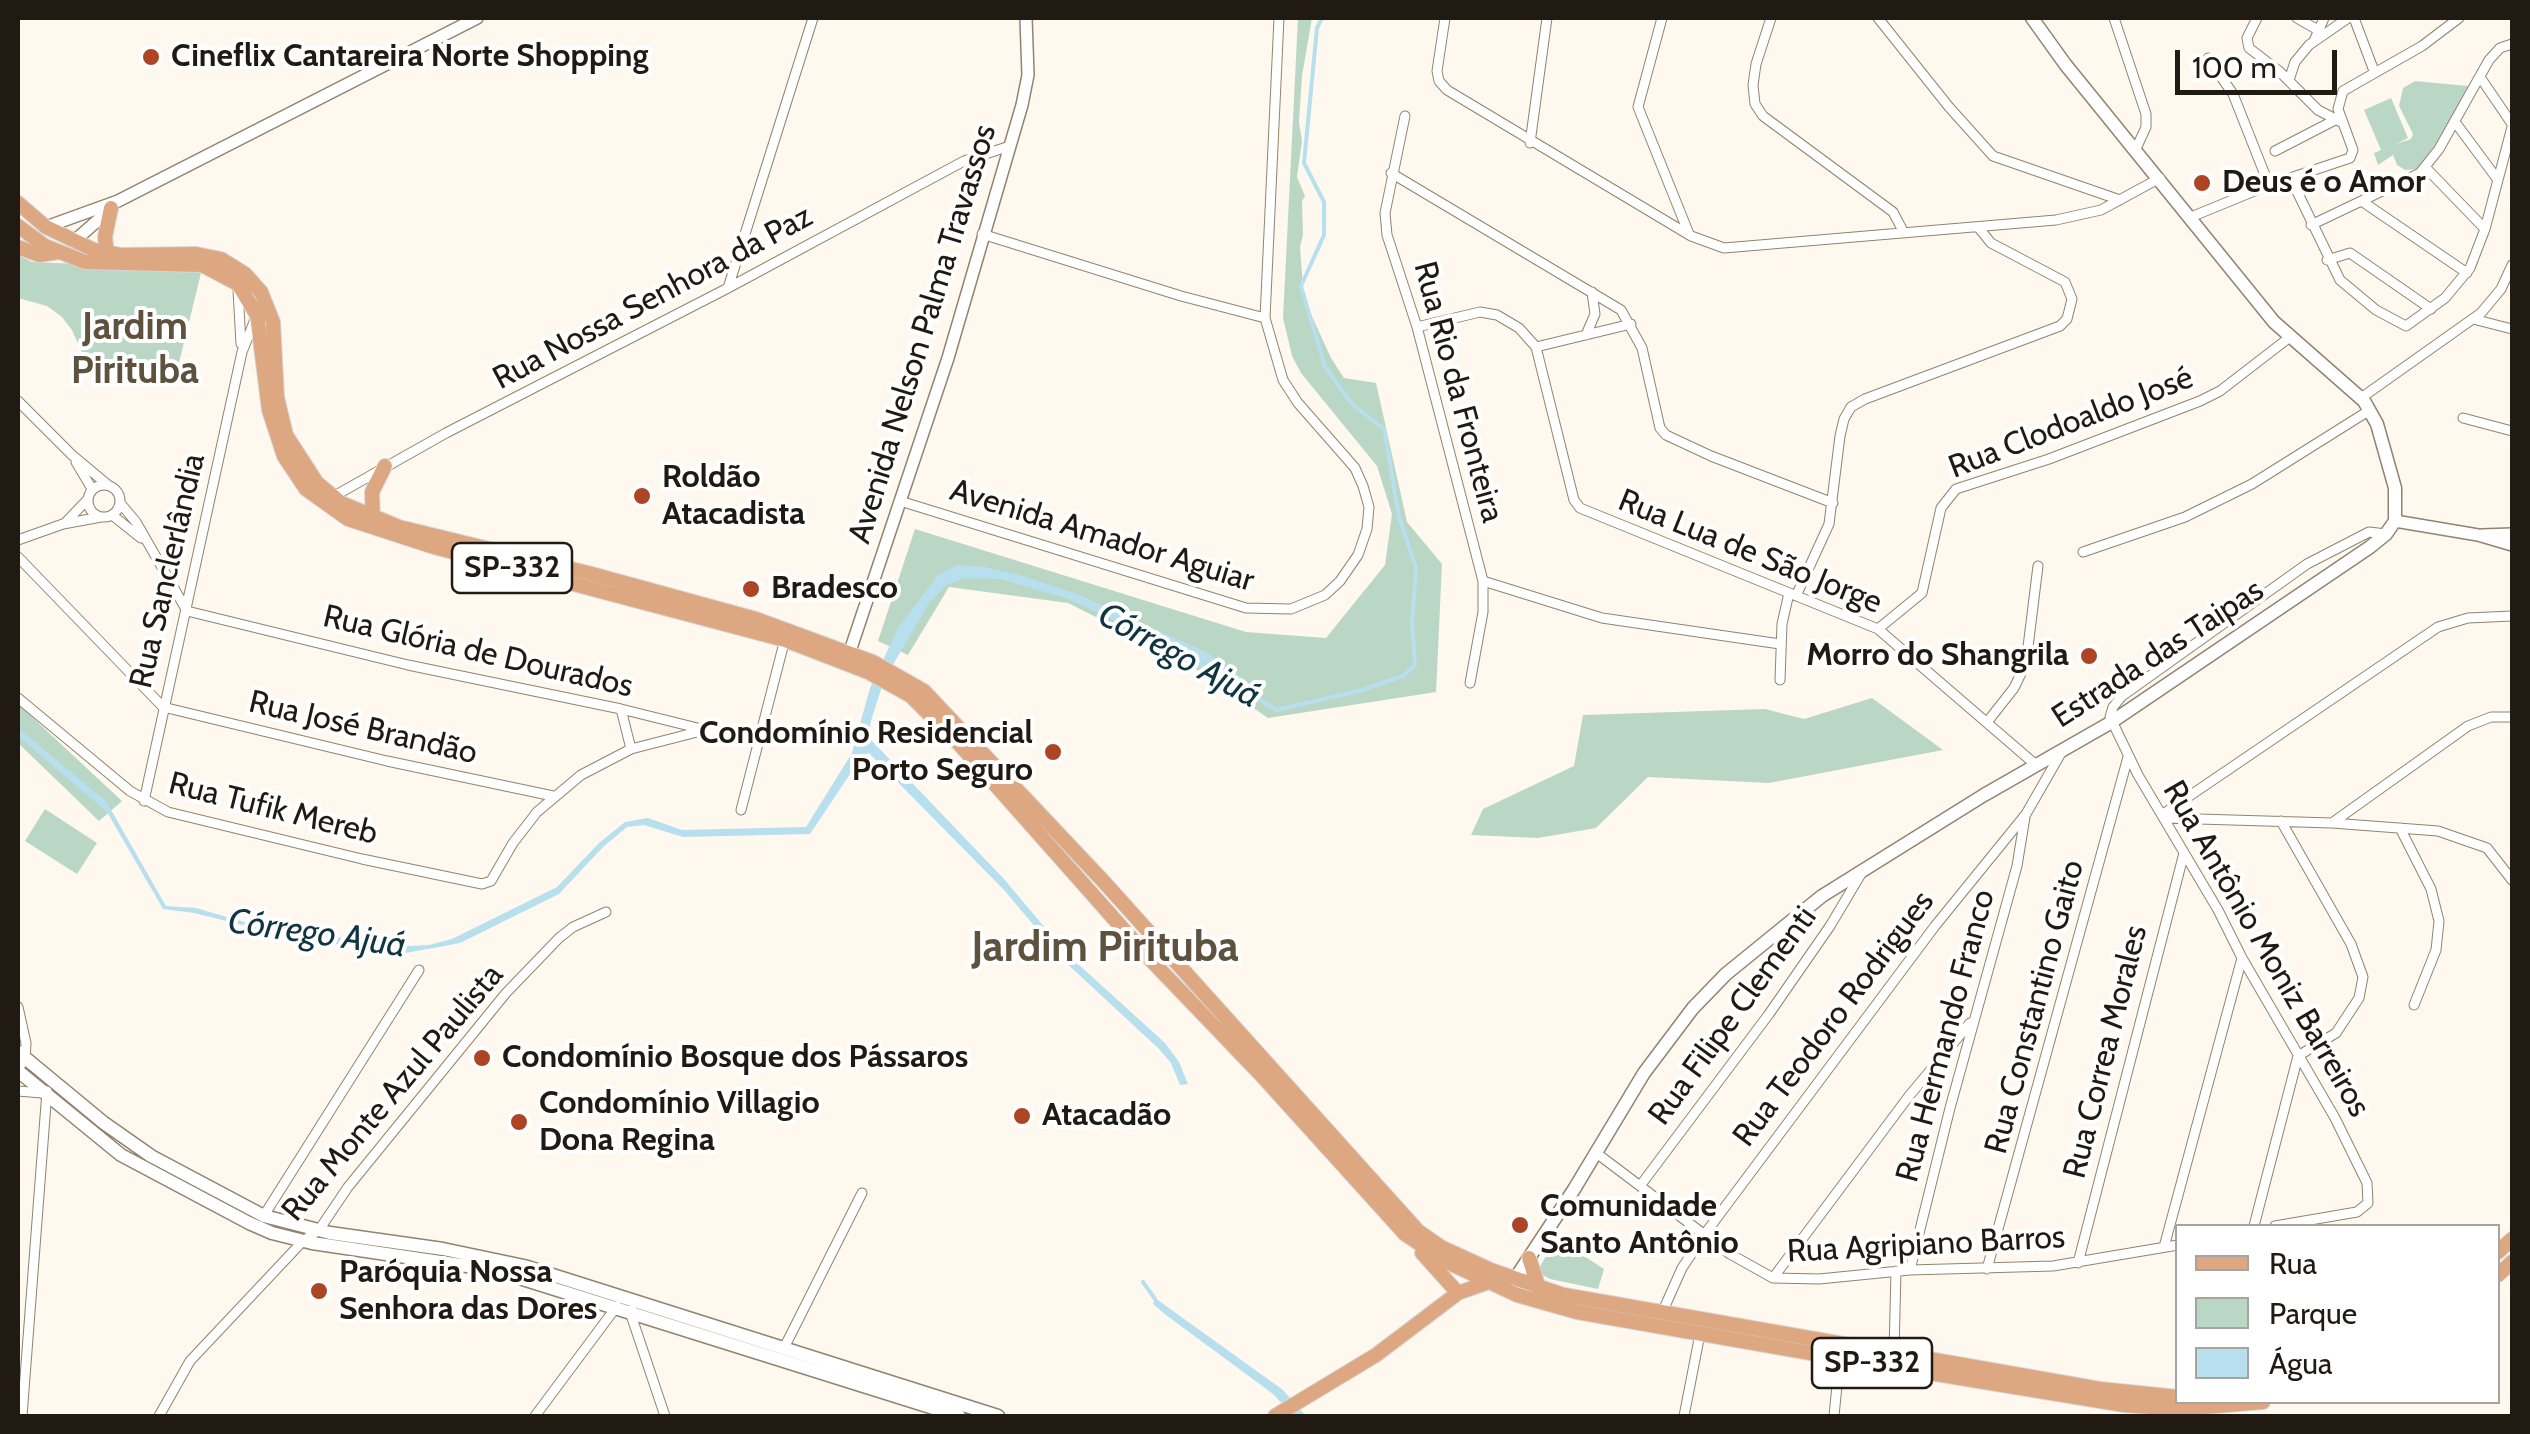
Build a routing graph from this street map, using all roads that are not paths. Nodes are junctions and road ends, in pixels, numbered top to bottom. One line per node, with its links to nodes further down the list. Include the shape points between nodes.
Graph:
1 (477, 18): 42 (street)
2 (813, 18): 60 (street)
3 (1026, 18): 30 (street, Avenida Nelson Palma Travassos, via 1028,75)
4 (1279, 18): 64 (street, Avenida Amador Aguiar)
5 (1445, 18): 29 (street, via 1439,82)
6 (1547, 18): 29 (street)
7 (1662, 18): 51 (street, via 1638,107)
8 (1771, 18): 49 (street, via 1754,85 1763,116 1892,212)
9 (1878, 18): 39 (street, via 1993,156)
10 (2032, 18): 32 (main road)
11 (2114, 18): 32 (street, via 2146,114)
12 (2256, 18): 24 (street, via 2249,48)
13 (2297, 18): 18 (street)
14 (2324, 18): 18 (street)
15 (2367, 18): 17 (street)
16 (2459, 18): 22 (street)
17 (2352, 20): 19 (street); 22 (street)
18 (2318, 30): 19 (street)
19 (2314, 41): 24 (street, via 2294,62)
20 (2512, 44): 23 (street, via 2494,52)
21 (2208, 58): 38 (street, via 2232,92)
22 (2374, 71): 26 (street, via 2341,94)
23 (2480, 77): 27 (street); 28 (street)
24 (2289, 80): 26 (street)
25 (1406, 116): 34 (street, Rua Rio da Fronteira)
26 (2339, 122): 31 (street); 36 (street, via 2354,150 2350,158)
27 (2456, 122): 33 (street); 37 (street)
28 (2512, 126): 37 (street)
29 (1530, 142): 51 (street)
30 (1010, 146): 50 (street, Avenida Nelson Palma Travassos); 60 (street, Rua Nossa Senhora da Paz, via 964,161)
31 (2275, 151)
32 (2135, 152): 35 (main road)
33 (2426, 167): 40 (street); 48 (street)
34 (1391, 173): 61 (street); 67 (street, Rua Rio da Fronteira, via 1387,234)
35 (2160, 178): 39 (street); 43 (main road)
36 (2292, 179): 38 (street); 44 (street)
37 (2498, 180): 48 (street)
38 (2269, 185): 43 (street)
39 (2120, 200): 47 (street, via 2086,214)
40 (2363, 202): 44 (street); 58 (street)
41 (18, 203): 46 (main road, SP-332)
42 (115, 205): 46 (street); 52 (street); 55 (main road)
43 (2191, 217): 70 (main road)
44 (2311, 225): 56 (street)
45 (18, 226): 54 (main road)
46 (46, 227): 52 (main road, SP-332)
47 (1978, 227): 49 (street); 84 (street, via 1992,242 2064,282 2072,299 2067,320 1858,402 1844,419)
48 (2486, 230): 58 (street)
49 (1904, 233): 51 (street, via 1740,248)
50 (982, 234): 64 (street); 82 (street, Avenida Nelson Palma Travassos)
51 (1690, 236)
52 (73, 242): 54 (main road); 55 (main road, SP-332)
53 (18, 246): 54 (main road, via 39,255)
54 (60, 252): 59 (main road, via 97,264 202,265)
55 (107, 253): 81 (main road, SP-332, via 196,254 245,274 273,322 286,434)
56 (2327, 260): 62 (street, via 2350,253); 62 (street, via 2346,286 2399,325)
57 (2512, 264): 65 (street, via 2496,295)
58 (2467, 273): 62 (street)
59 (238, 284): 63 (main road, SP-332); 72 (street, Rua Sanclerlândia)
60 (728, 288): 78 (street, Rua Nossa Senhora da Paz)
61 (1592, 292): 66 (street); 69 (street, via 1595,314)
62 (2431, 309)
63 (257, 315): 72 (street, Rua Sanclerlândia); 81 (main road, SP-332, via 272,426 306,489)
64 (1264, 318): 82 (street, Avenida Amador Aguiar, via 1283,380 1355,468 1369,507 1358,555 1340,581 1309,603 1246,608)
65 (2472, 319): 68 (street); 74 (street)
66 (1631, 324): 69 (street); 84 (street, via 1666,435)
67 (1417, 327): 71 (street, via 1490,312 1520,328); 98 (street, Rua Rio da Fronteira)
68 (2512, 330)
69 (1586, 334): 71 (street)
70 (2290, 337): 74 (main road); 102 (street, Rua Clodoaldo José, via 2200,401 1956,489 1941,508 1922,593)
71 (1536, 347): 99 (street, Rua Lua de São Jorge, via 1580,508)
72 (242, 352): 100 (street, Rua Sanclerlândia)
73 (18, 401): 77 (street)
74 (2366, 404): 87 (main road, via 2396,488); 95 (street, via 2236,493)
75 (2463, 418): 76 (street)
76 (2512, 431)
77 (72, 456): 79 (street); 80 (street)
78 (385, 466): 81 (street, Rua Nossa Senhora da Paz); 86 (main road, via 372,492)
79 (108, 484): 80 (street); 83 (street)
80 (90, 494): 85 (street, via 90,509); 88 (street)
81 (327, 500): 86 (main road, SP-332); 103 (main road, SP-332, via 348,520 379,531)
82 (900, 501): 105 (street, Avenida Nelson Palma Travassos)
83 (120, 503): 85 (street); 93 (street)
84 (1833, 503): 99 (street, via 1823,541)
85 (107, 516): 88 (street); 93 (street)
86 (373, 519): 103 (main road, SP-332, via 690,600)
87 (2395, 520): 89 (main road, Estrada das Taipas); 91 (street)
88 (63, 524): 92 (street)
89 (2386, 534): 114 (main road, Estrada das Taipas); 114 (street, via 2369,532 2326,552 2216,626 2122,696)
90 (2512, 534): 91 (street)
91 (2478, 535): 94 (street)
92 (18, 540)
93 (146, 544): 100 (street)
94 (2512, 546)
95 (2083, 552)
96 (18, 557): 110 (street)
97 (2038, 566): 113 (street, via 2026,662)
98 (1483, 581): 104 (street, via 1602,618); 108 (street, Rua Rio da Fronteira)
99 (1793, 594): 102 (street, Rua Lua de São Jorge); 104 (street)
100 (187, 611): 110 (street, Rua Sanclerlândia); 111 (street, Rua Glória de Dourados)
101 (2512, 616): 125 (street, via 2438,627)
102 (1878, 629): 113 (street, Rua Lua de São Jorge)
103 (787, 635): 105 (main road, SP-332); 116 (street)
104 (1780, 644): 107 (street)
105 (848, 657): 106 (main road, SP-332)
106 (891, 677): 149 (main road, SP-332); 162 (main road, SP-332, via 924,692 972,739 1418,1231)
107 (1780, 680)
108 (1470, 683)
109 (18, 698): 122 (street, Rua Tufik Mereb)
110 (163, 707): 121 (street, Rua José Brandão); 122 (street, Rua Sanclerlândia)
111 (622, 709): 115 (street, Rua Glória de Dourados); 117 (street)
112 (2512, 717): 127 (street, via 2468,726)
113 (1988, 721): 120 (street, Rua Lua de São Jorge)
114 (2110, 723): 118 (main road, Estrada das Taipas); 119 (street, Rua Antônio Moniz Barreiros)
115 (704, 730): 116 (street, Rua Glória de Dourados); 117 (street)
116 (758, 743): 123 (street)
117 (631, 750): 121 (street)
118 (2062, 750): 120 (main road, Estrada das Taipas); 124 (street, Rua Teodoro Rodrigues)
119 (2128, 757): 125 (street, Rua Antônio Moniz Barreiros); 156 (street, Rua Constantino Gaito)
120 (2036, 765): 130 (main road, Estrada das Taipas)
121 (553, 796): 122 (street, Rua Tufik Mereb, via 524,827 491,881 482,884 182,817)
122 (144, 801)
123 (741, 810)
124 (2026, 814): 137 (street, Rua Hermando Franco); 150 (street, Rua Teodoro Rodrigues, via 1934,926)
125 (2164, 816): 126 (street); 129 (street, Rua Antônio Moniz Barreiros)
126 (2281, 821): 127 (street); 138 (street, via 2363,977 2359,998 2336,1033)
127 (2332, 823): 128 (street)
128 (2400, 828): 131 (street, via 2480,844); 136 (street, via 2440,920)
129 (2184, 852): 133 (street, Rua Antônio Moniz Barreiros); 155 (street, Rua Correa Morales)
130 (1862, 871): 142 (main road, Estrada das Taipas, via 1774,934 1693,1008); 143 (street, Rua Filipe Clementi, via 1797,975)
131 (2512, 880)
132 (606, 912): 148 (street, Rua Monte Azul Paulista, via 573,927 506,993)
133 (2242, 958): 138 (street, Rua Antônio Moniz Barreiros); 153 (street)
134 (419, 970): 145 (street)
135 (18, 1006): 139 (street, via 26,1043)
136 (2414, 1006)
137 (1974, 1019): 157 (street, Rua Hermando Franco); 160 (street)
138 (2298, 1056): 146 (street); 147 (street, Rua Antônio Moniz Barreiros, via 2368,1183 2368,1203 2357,1212)
139 (20, 1063): 140 (main road)
140 (49, 1088): 141 (street); 145 (main road); 161 (street)
141 (18, 1091)
142 (1595, 1152): 143 (street, Rua Agripiano Barros); 154 (main road, Estrada das Taipas)
143 (1640, 1186): 150 (street, Rua Agripiano Barros)
144 (862, 1193): 171 (street)
145 (261, 1222): 148 (main road); 151 (main road)
146 (2255, 1224)
147 (2287, 1224)
148 (319, 1230): 151 (street, Rua Monte Azul Paulista); 166 (main road, via 491,1258)
149 (1405, 1234): 163 (main road, SP-332); 165 (main road)
150 (1704, 1235): 160 (street, Rua Agripiano Barros); 168 (street, Rua Teodoro Rodrigues)
151 (303, 1242): 166 (main road, via 494,1270); 179 (street, Rua Monte Azul Paulista, via 190,1361)
152 (2175, 1245): 153 (street, Rua Agripiano Barros)
153 (2164, 1247): 155 (street, Rua Agripiano Barros)
154 (1529, 1258): 162 (main road, Estrada das Taipas); 164 (main road)
155 (2078, 1263): 156 (street, Rua Agripiano Barros)
156 (1988, 1269): 157 (street, Rua Agripiano Barros)
157 (1910, 1270): 159 (street, Rua Agripiano Barros)
158 (18, 1271): 161 (street)
159 (1896, 1271): 160 (street, Rua Agripiano Barros); 173 (street)
160 (1773, 1278)
161 (32, 1279): 178 (street)
162 (1515, 1279): 163 (main road); 164 (main road, SP-332)
163 (1487, 1282): 165 (main road); 168 (main road, SP-332, via 1577,1312)
164 (1540, 1288): 168 (main road, SP-332)
165 (1458, 1294): 177 (main road)
166 (618, 1304): 167 (main road); 180 (street)
167 (633, 1308): 171 (main road); 174 (main road); 181 (street)
168 (1660, 1319): 169 (main road, SP-332); 170 (main road, SP-332)
169 (1700, 1334): 170 (main road); 172 (main road, SP-332); 184 (street)
170 (1792, 1336): 172 (main road, SP-332)
171 (784, 1348): 174 (main road)
172 (1840, 1351): 173 (main road, SP-332); 176 (main road, SP-332, via 2124,1405); 185 (street)
173 (1894, 1352): 175 (main road, SP-332)
174 (847, 1373): 182 (main road); 183 (main road)
175 (2175, 1396)
176 (2239, 1404)
177 (1278, 1415)
178 (22, 1416)
179 (159, 1416)
180 (535, 1416)
181 (665, 1416)
182 (959, 1416)
183 (998, 1416)
184 (1684, 1416)
185 (1834, 1416)

